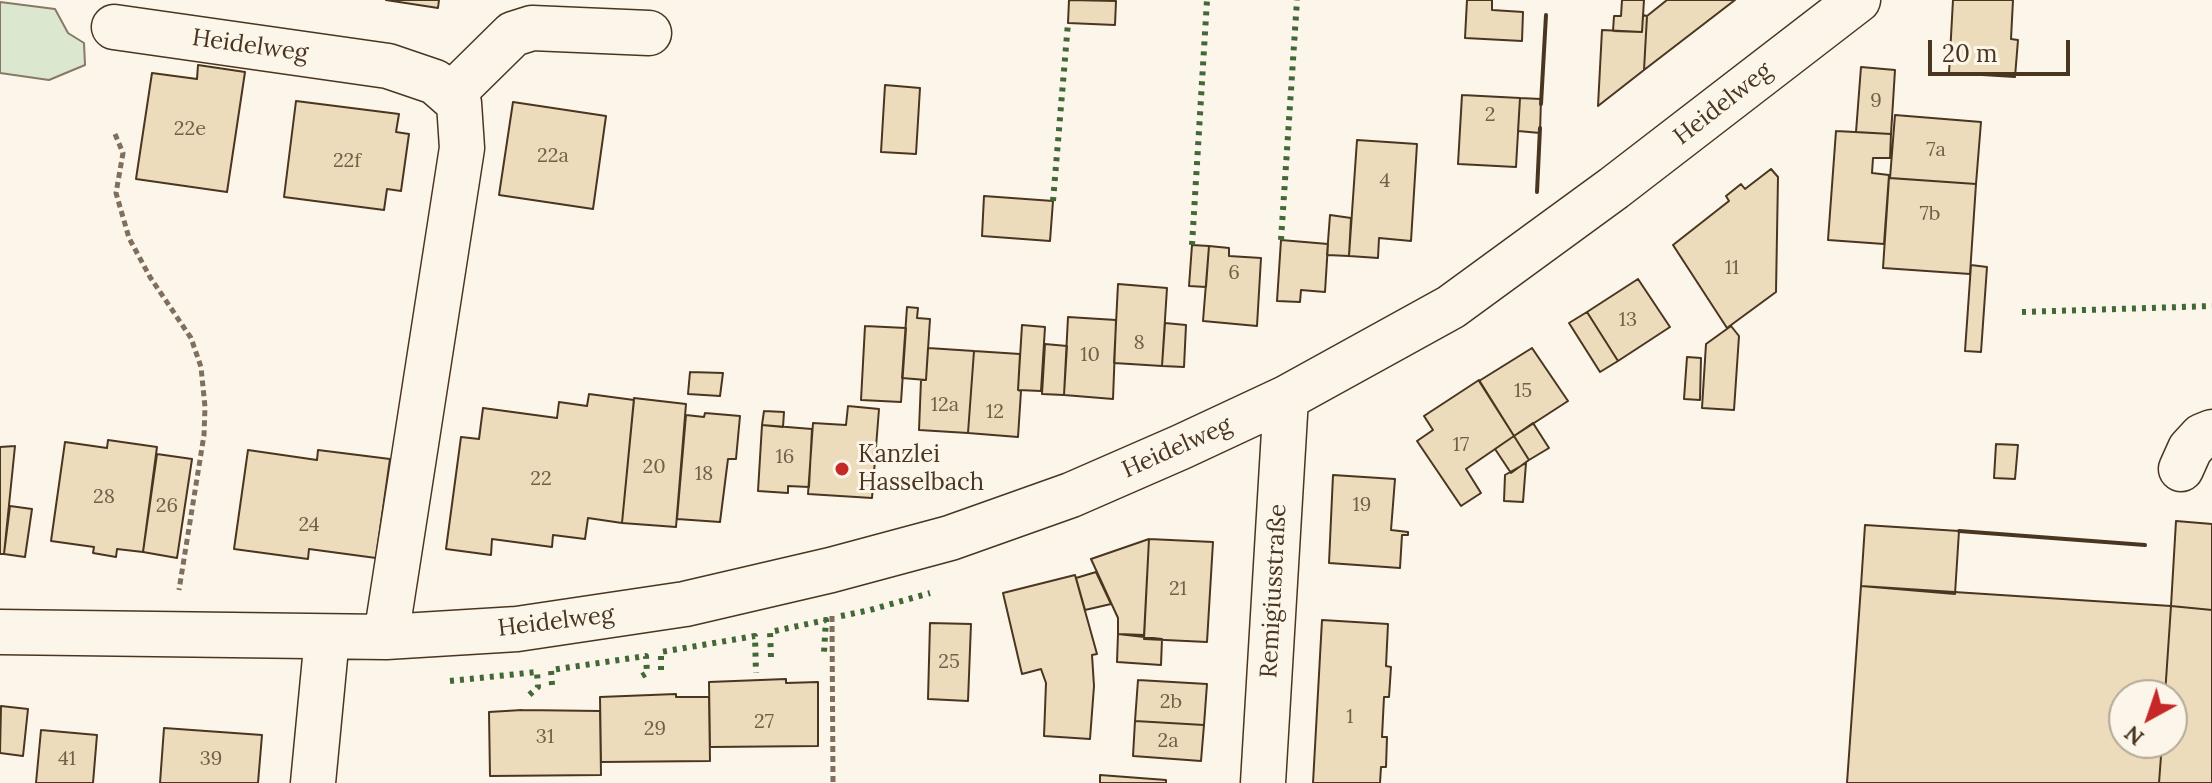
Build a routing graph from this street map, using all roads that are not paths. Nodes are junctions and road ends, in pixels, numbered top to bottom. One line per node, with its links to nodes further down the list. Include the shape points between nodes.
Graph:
1 (1858, 0): 5 (street, Heidelweg, via 1451,307)
2 (114, 27): 4 (street, Heidelweg, via 388,66 435,82)
3 (649, 33): 4 (street, via 532,28 513,34)
4 (451, 95): 10 (street, via 459,103 462,148)
5 (1286, 398): 10 (street, Heidelweg, via 1071,495 950,538 831,570 655,609 517,629); 12 (street, Remigiusstraße)
6 (2212, 432): 7 (street, via 2190,449)
7 (2181, 469)
8 (0, 632): 9 (street, Heidelweg)
9 (327, 637): 10 (street, Heidelweg); 11 (street)
10 (386, 637)
11 (313, 783)
12 (1263, 783)

